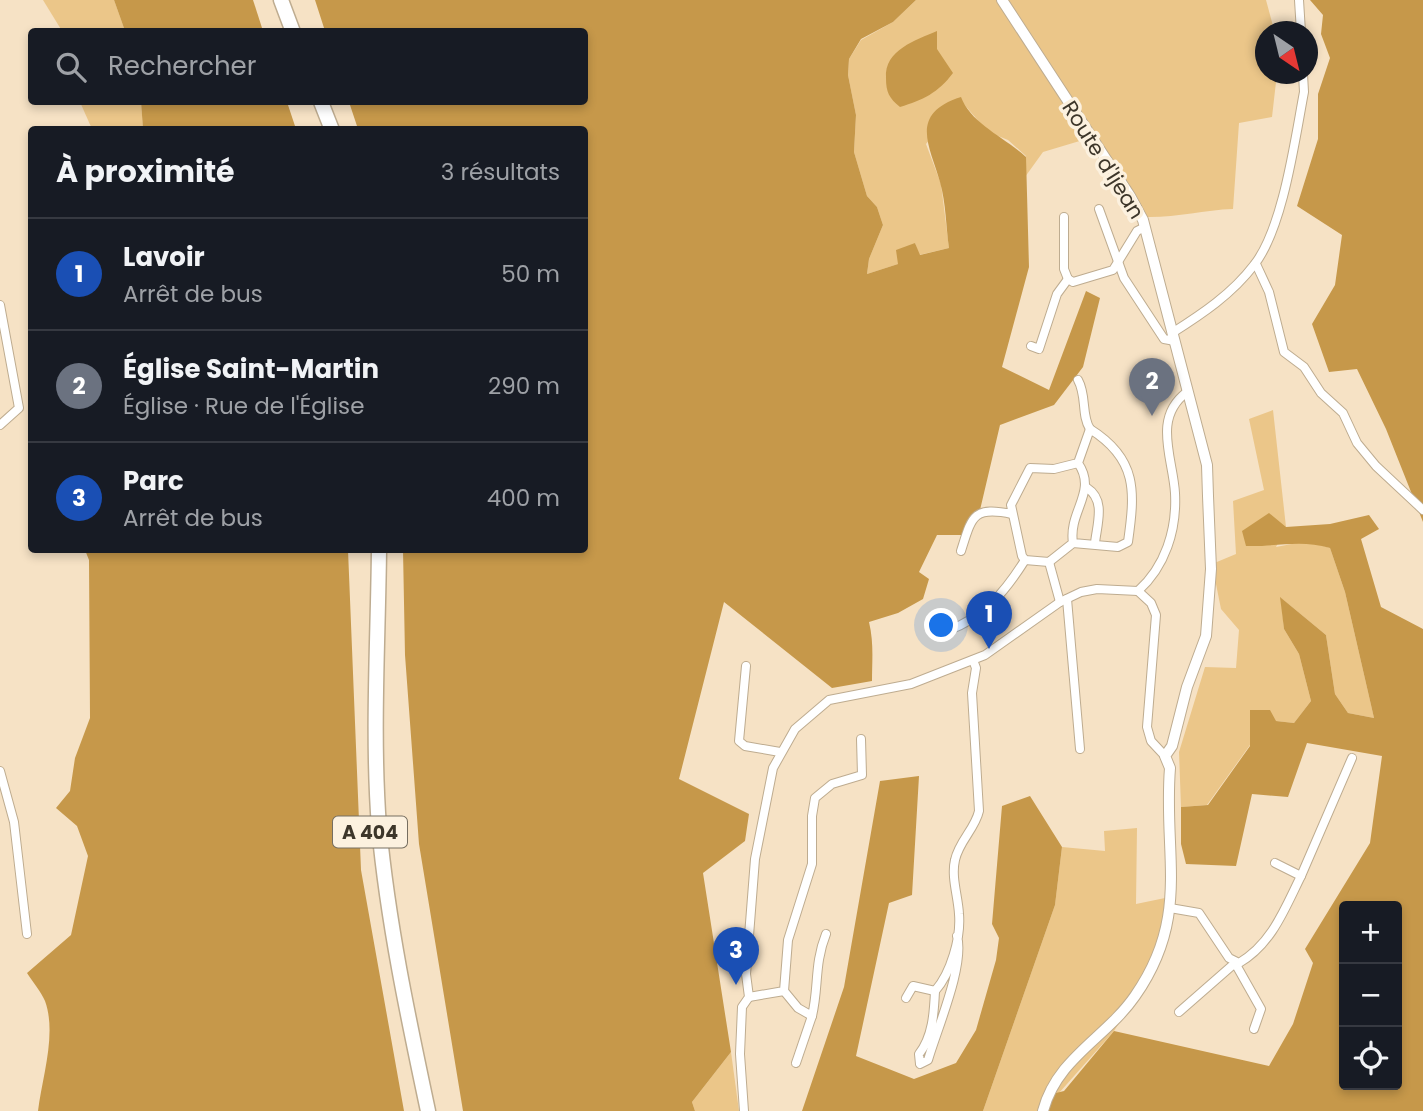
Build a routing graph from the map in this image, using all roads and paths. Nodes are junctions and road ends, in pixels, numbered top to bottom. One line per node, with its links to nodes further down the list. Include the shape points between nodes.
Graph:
1 (271, 0): 6 (highway)
2 (281, 0): 7 (highway)
3 (1002, 0): 15 (street, Route d'Ijean, via 1130,196)
4 (1299, 0): 5 (street)
5 (1300, 21)
6 (281, 28)
7 (292, 28)
8 (1304, 84): 16 (street, via 1279,208)
9 (312, 105): 11 (highway)
10 (322, 105): 12 (highway)
11 (320, 126)
12 (330, 126)
13 (1099, 209): 17 (street)
14 (1064, 217): 18 (street)
15 (1145, 227): 17 (street, via 1130,241); 20 (street, Route d'Ijean)
16 (1256, 264): 20 (street); 28 (street, via 1269,292 1284,352 1304,367 1321,393 1343,413 1357,443 1376,466)
17 (1119, 265): 18 (street, via 1108,273 1073,282); 20 (street, via 1164,339)
18 (1068, 279): 21 (street, via 1039,349)
19 (0, 305): 24 (street, via 19,408)
20 (1174, 337): 23 (street, Route d'Ijean)
21 (1031, 346)
22 (1078, 380): 25 (street)
23 (1187, 393): 37 (street, via 1178,399 1166,426 1175,504 1169,545 1156,572); 45 (street, Route d'Ijean, via 1206,465 1210,604 1206,636)
24 (0, 425)
25 (1090, 429): 26 (street); 31 (street, via 1120,457 1134,497 1127,545)
26 (1078, 463): 27 (street); 29 (street, via 1030,468 1012,501)
27 (1087, 488): 30 (street, via 1076,512); 31 (street, via 1099,502)
28 (1423, 510)
29 (1012, 514): 32 (street, via 981,511); 35 (street)
30 (1073, 543): 31 (street); 36 (street)
31 (1095, 543)
32 (961, 551)
33 (370, 553): 63 (highway, A 404, via 367,752 371,840 384,939)
34 (379, 553): 64 (highway, A 404, via 379,825 392,928)
35 (1025, 560): 36 (street); 39 (street, via 1010,584 978,616)
36 (1049, 562): 38 (street)
37 (1138, 591): 38 (street, via 1097,589); 45 (street, via 1156,615 1147,727 1151,741)
38 (1063, 601): 40 (street); 43 (street)
39 (947, 631)
40 (973, 660): 44 (street, via 911,684 829,700 806,717); 53 (street, via 979,811 953,869 960,917)
41 (746, 666): 44 (street, via 739,741)
42 (861, 739): 55 (street, via 862,775 832,784 815,798 812,864 788,940)
43 (1080, 750)
44 (780, 752): 57 (street, via 754,868 746,974)
45 (1165, 756): 50 (street, via 1170,768)
46 (1352, 758): 49 (street)
47 (0, 771): 51 (street, via 14,822)
48 (1275, 863): 49 (street)
49 (1301, 876): 54 (street, via 1276,927 1245,960)
50 (1170, 908): 54 (street, via 1199,913); 66 (street, via 1164,942 1147,977 1126,1007 1061,1072)
51 (27, 934)
52 (825, 934): 60 (street, via 817,955)
53 (957, 936): 56 (street, via 945,980); 56 (street, via 960,946 953,977 928,1060 922,1064 918,1060 933,1022)
54 (1235, 963): 59 (street); 61 (street, via 1261,1009)
55 (784, 991): 57 (street); 60 (street, via 797,1008)
56 (935, 991): 58 (street, via 913,986)
57 (749, 996): 65 (street, via 742,1007)
58 (906, 998)
59 (1179, 1012)
60 (812, 1016): 62 (street)
61 (1254, 1029)
62 (796, 1063)
63 (418, 1111)
64 (428, 1111)
65 (744, 1111)
66 (1043, 1111)

